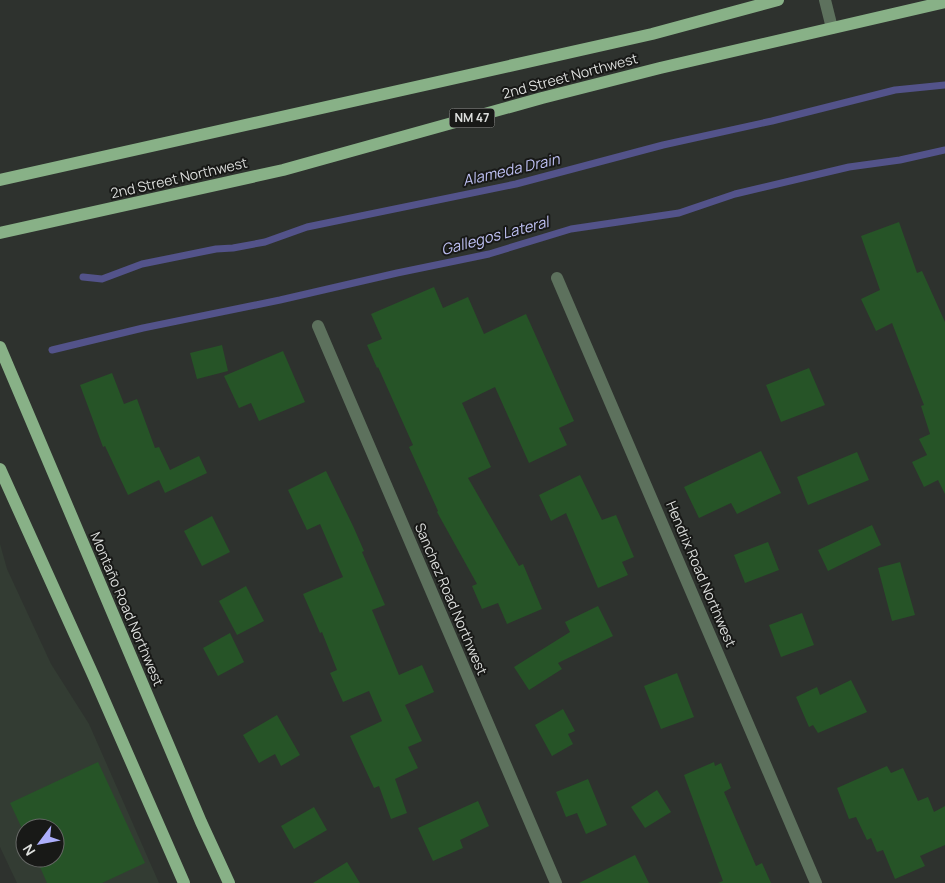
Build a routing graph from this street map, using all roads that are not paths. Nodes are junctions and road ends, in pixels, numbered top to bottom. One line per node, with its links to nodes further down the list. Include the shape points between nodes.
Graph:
1 (778, 0): 5 (main road, 2nd Street Northwest, via 652,34)
2 (825, 0): 4 (street)
3 (945, 2): 4 (main road, 2nd Street Northwest / NM 47)
4 (832, 28): 6 (main road, 2nd Street Northwest / NM 47, via 660,68 283,170)
5 (0, 180)
6 (0, 233)
7 (558, 278): 14 (street, Hendrix Road Northwest)
8 (318, 326): 13 (street, Sanchez Road Northwest)
9 (0, 346): 12 (main road, Montaño Road Northwest)
10 (0, 469): 11 (main road)
11 (184, 883)
12 (229, 883)
13 (556, 883)
14 (816, 883)

